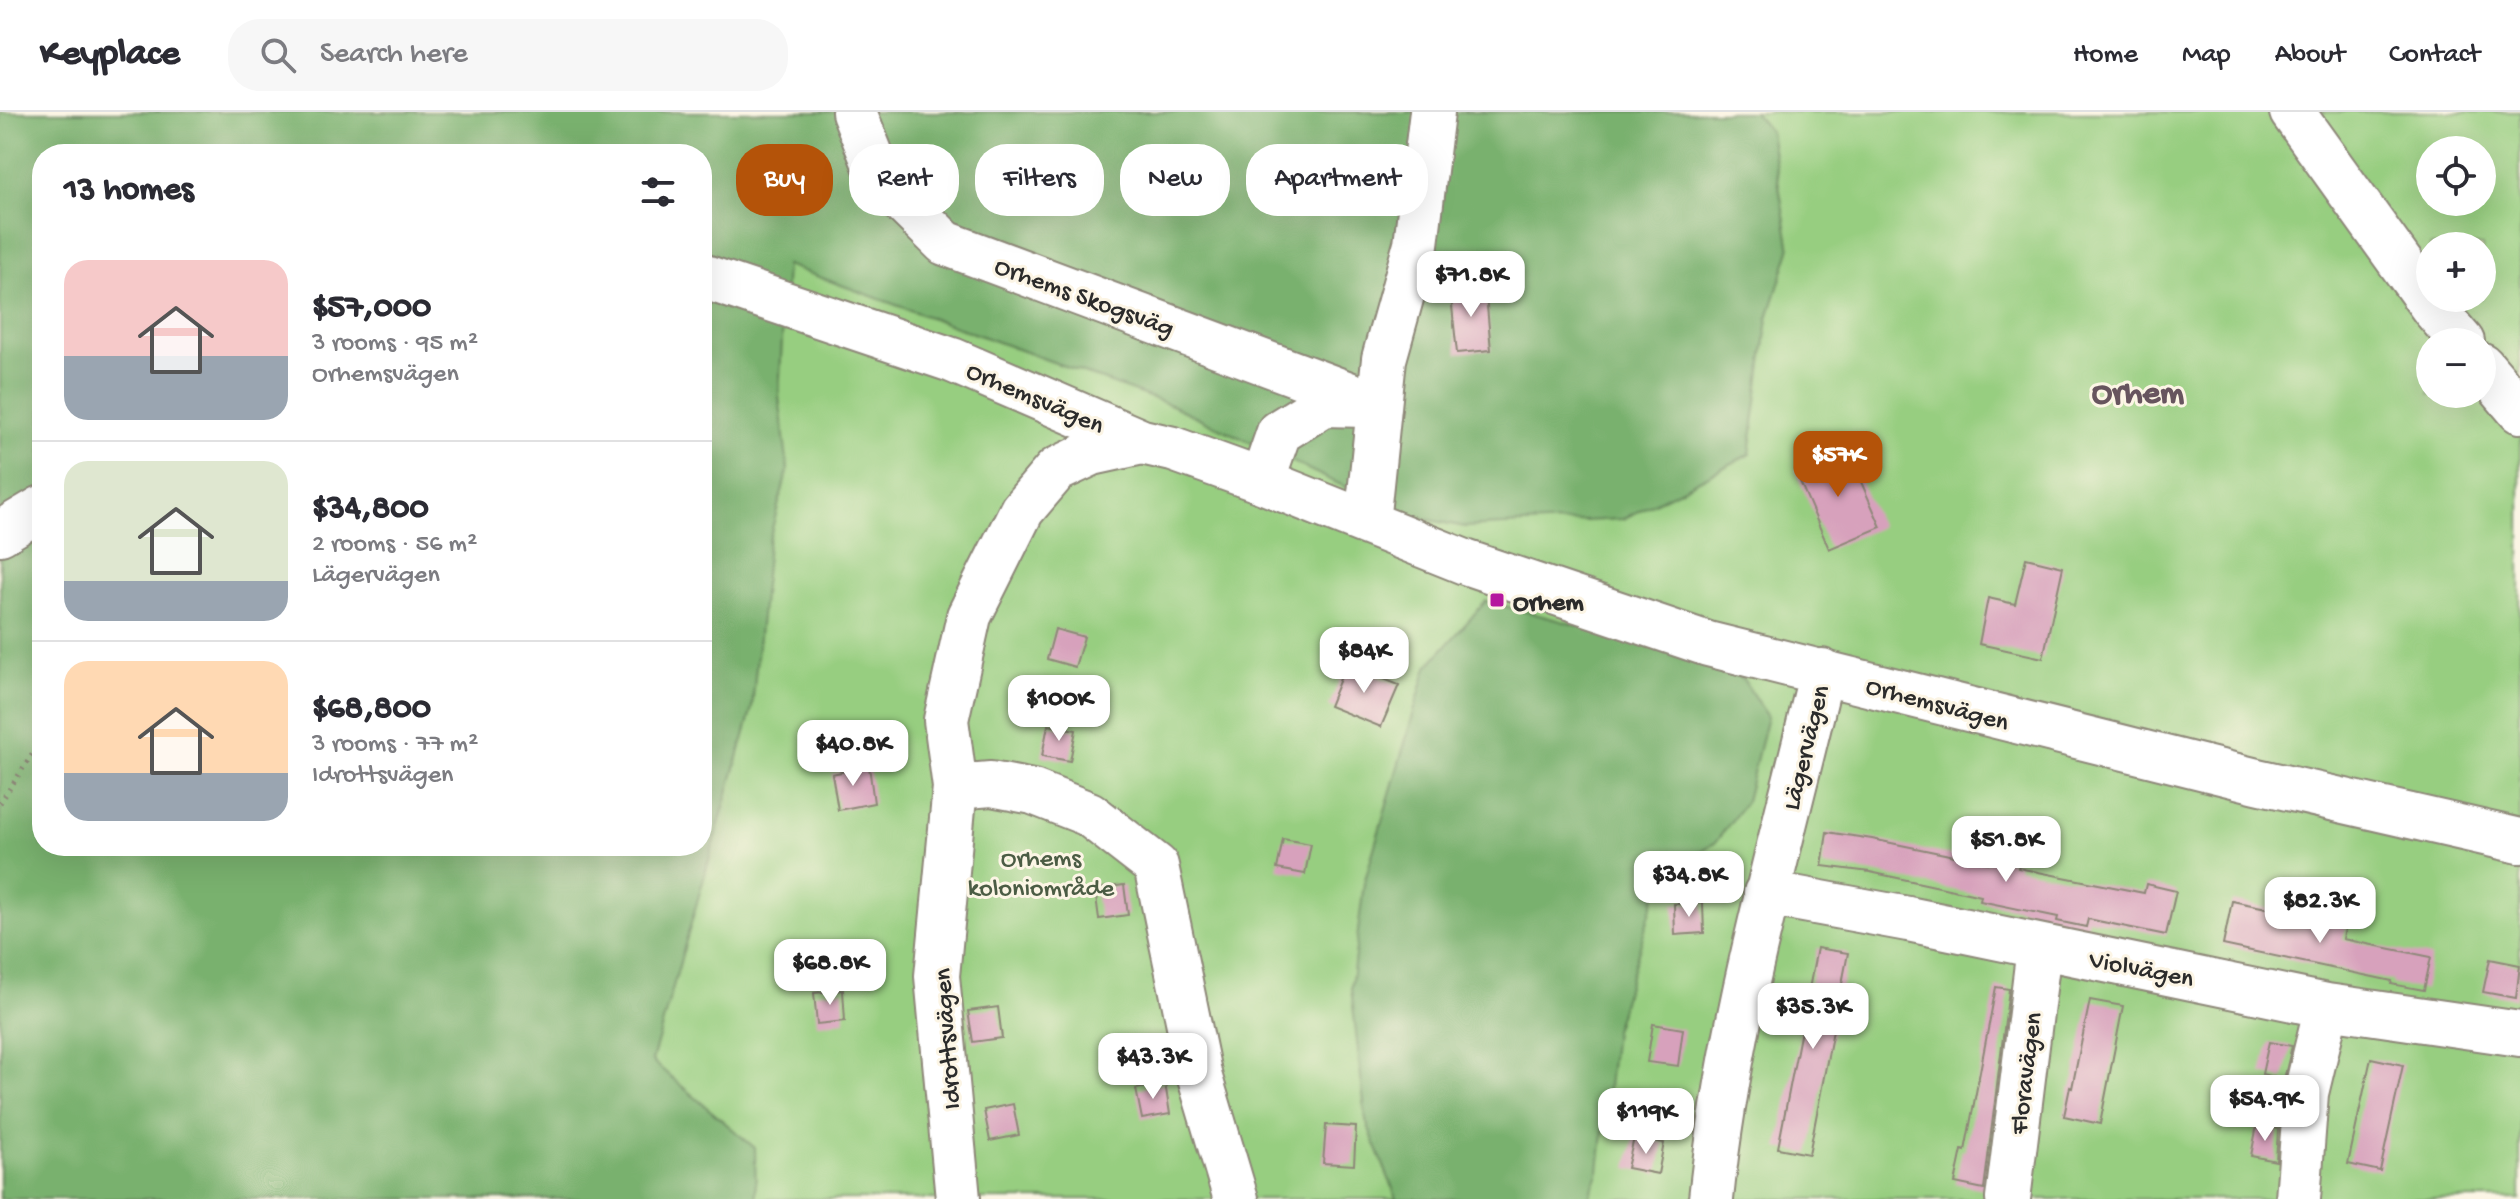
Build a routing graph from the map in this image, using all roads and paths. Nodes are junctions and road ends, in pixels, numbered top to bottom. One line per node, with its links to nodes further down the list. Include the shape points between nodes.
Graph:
1 (854, 112): 7 (street, Orhems Skogsväg, via 881,180 945,243)
2 (1432, 112): 7 (street, via 1416,244 1384,359)
3 (2292, 112): 5 (street)
4 (712, 279): 9 (street, Orhemsvägen, via 952,360)
5 (2450, 328)
6 (2496, 383): 8 (street)
7 (1378, 405): 10 (street, via 1324,404 1279,432); 12 (street)
8 (2520, 411)
9 (1142, 442): 10 (street, Orhemsvägen); 16 (street, Idrottsvägen, via 1092,453 1056,470 1022,510 969,616 946,720)
10 (1262, 481): 12 (street, Orhemsvägen)
11 (32, 514): 13 (street)
12 (1367, 523): 14 (street, Orhemsvägen, via 1708,644)
13 (0, 533)
14 (1822, 671): 18 (street, Orhemsvägen); 19 (street, Lägervägen)
15 (32, 755): 17 (path)
16 (955, 787): 23 (street, Idrottsvägen, via 937,976); 24 (street, via 991,784 1033,792 1089,814 1156,866 1200,1078)
17 (0, 803)
18 (2520, 841)
19 (1766, 893): 20 (street, Violvägen); 25 (street, Lägervägen, via 1717,1141)
20 (2039, 948): 21 (street, Violvägen); 26 (street, Floravägen)
21 (2327, 1006): 22 (street, Violvägen); 27 (street, via 2306,1093)
22 (2520, 1034)
23 (958, 1199)
24 (1236, 1199)
25 (1711, 1199)
26 (2008, 1199)
27 (2298, 1199)

